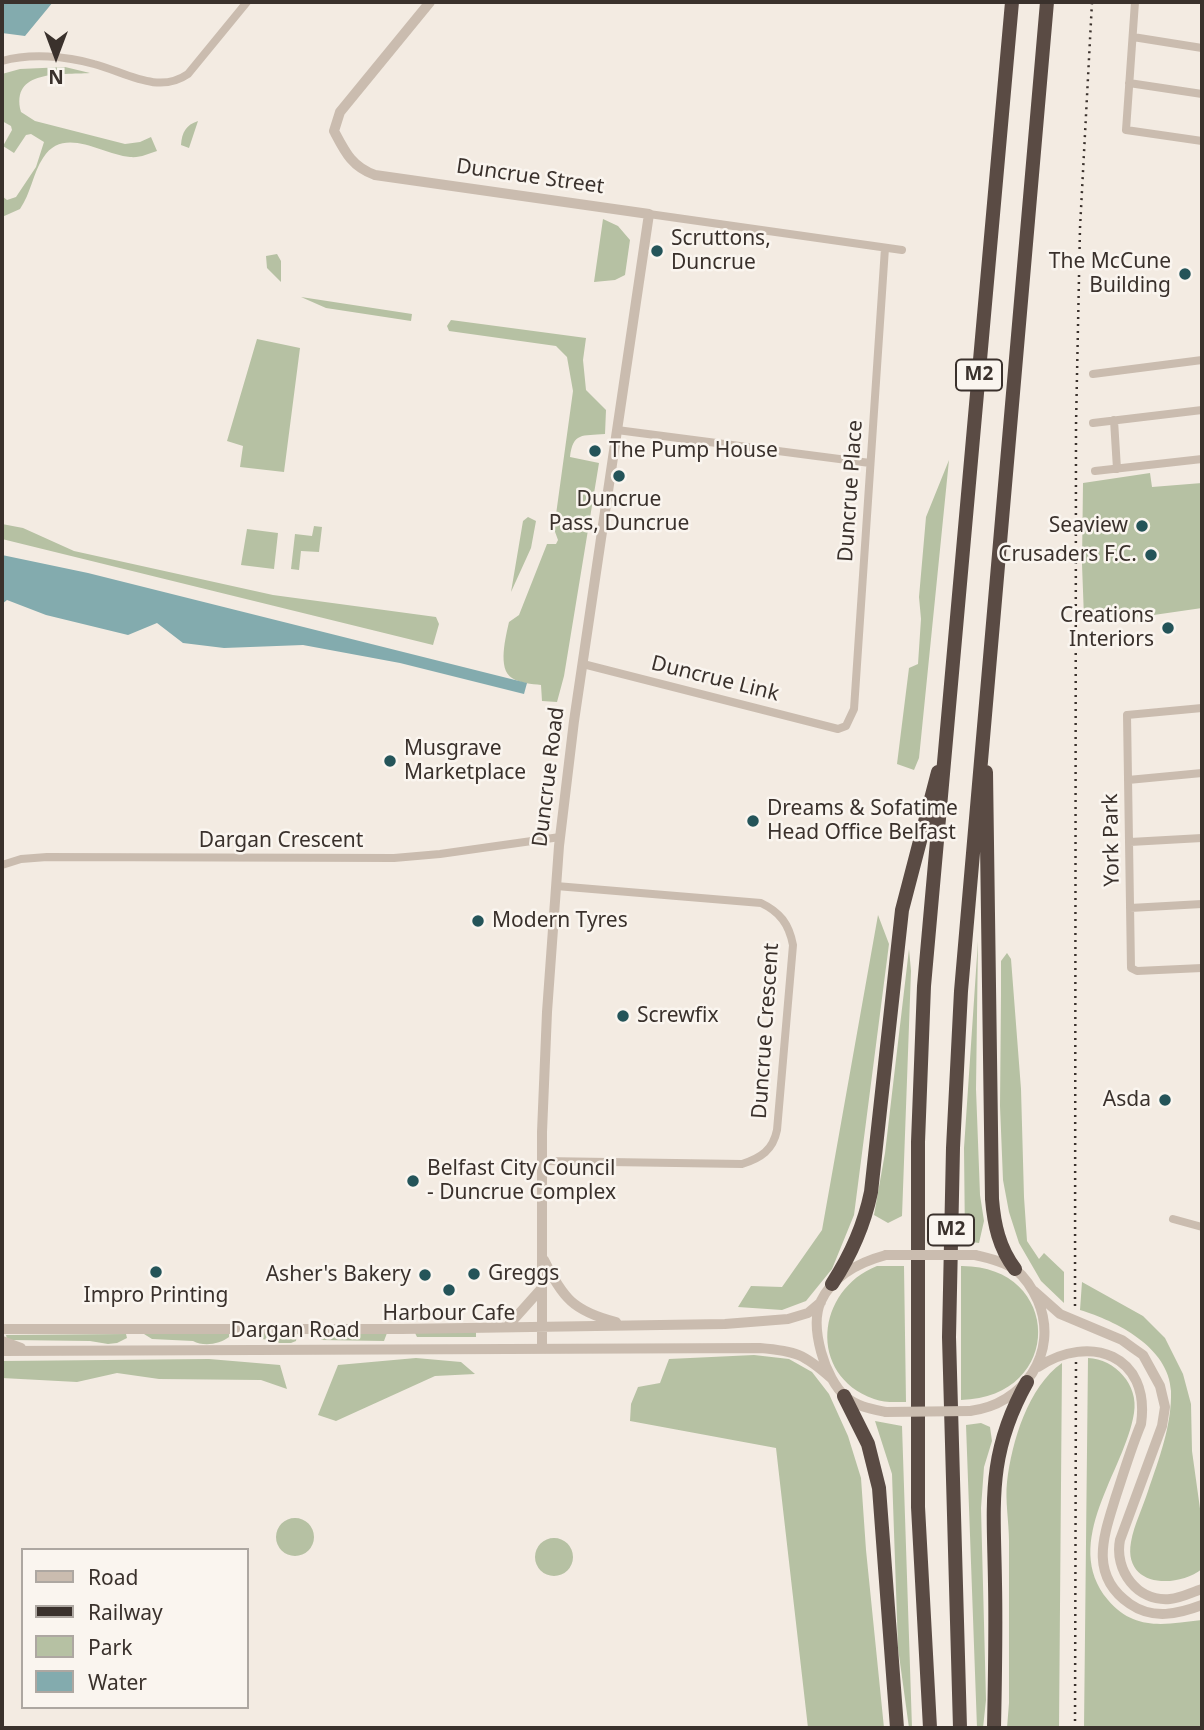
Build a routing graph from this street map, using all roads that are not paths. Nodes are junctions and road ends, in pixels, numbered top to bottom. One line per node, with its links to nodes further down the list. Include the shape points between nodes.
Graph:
1 (247, 2): 8 (street, via 180,79 155,83 69,59 29,56)
2 (430, 2): 12 (street, Duncrue Street, via 340,111 334,131 353,163 375,175)
3 (1012, 2): 29 (highway, M2)
4 (1048, 2): 28 (highway, M2)
5 (1135, 2): 6 (street)
6 (1133, 37): 7 (street); 9 (street)
7 (1202, 48)
8 (2, 61)
9 (1129, 83): 10 (street); 11 (street, via 1126,130)
10 (1202, 94)
11 (1202, 141)
12 (649, 214): 13 (street, Duncrue Street); 20 (street, Duncrue Road)
13 (885, 248): 14 (street, Duncrue Street); 22 (street, Duncrue Place)
14 (902, 250)
15 (1202, 360): 16 (street)
16 (1093, 374)
17 (1202, 410): 18 (street)
18 (1114, 420): 19 (street); 23 (street)
19 (1093, 423)
20 (617, 430): 22 (street); 25 (street, Duncrue Road)
21 (1202, 458): 23 (street)
22 (870, 463): 27 (street, Duncrue Place, via 854,709 846,726)
23 (1117, 468): 24 (street)
24 (1095, 471)
25 (583, 664): 27 (street, Duncrue Link); 32 (street, Duncrue Road)
26 (1202, 708): 31 (street, York Park, via 1128,715)
27 (838, 729)
28 (982, 732): 44 (highway, via 988,787 993,1220); 66 (highway, M2, via 952,1162 949,1350)
29 (946, 747): 45 (highway, via 902,910 867,1211 848,1259); 65 (highway, M2, via 924,986 918,1142 918,1507)
30 (1202, 773): 31 (street)
31 (1128, 780): 34 (street, York Park)
32 (560, 837): 35 (street, Dargan Crescent, via 394,858 47,857); 36 (street, Duncrue Road)
33 (1202, 838): 34 (street)
34 (1130, 842): 38 (street, York Park)
35 (2, 865)
36 (556, 886): 40 (street, Duncrue Road); 40 (street, Duncrue Crescent, via 761,903 775,909 785,922 793,945 777,1130 768,1152 742,1164)
37 (1202, 904): 38 (street)
38 (1130, 908): 39 (street, York Park, via 1131,968)
39 (1202, 968)
40 (542, 1161): 43 (street, Duncrue Road)
41 (1173, 1219): 42 (street)
42 (1202, 1227)
43 (543, 1259): 46 (street, Duncrue Road); 49 (street, via 559,1288 582,1311)
44 (1015, 1269): 45 (street, bridge, via 975,1255 886,1255 855,1266); 47 (street)
45 (832, 1284): 48 (street)
46 (541, 1289): 50 (street); 51 (street, Duncrue Road)
47 (1034, 1291): 57 (street, via 1045,1325); 62 (street, via 1060,1314 1122,1340 1143,1355 1155,1375 1165,1407 1162,1426 1118,1555 1126,1577 1142,1592 1169,1599)
48 (821, 1302): 49 (street, Dargan Road, via 808,1313 779,1321); 58 (street, via 818,1335)
49 (625, 1324): 51 (street, Dargan Road)
50 (508, 1327): 51 (street, Dargan Road); 52 (street, Dargan Road)
51 (541, 1327): 54 (street, Duncrue Road)
52 (2, 1329)
53 (2, 1341): 56 (street)
54 (542, 1349): 56 (street, Dargan Road); 58 (street, Dargan Road, via 786,1350)
55 (2, 1351): 56 (street, Dargan Road)
56 (28, 1351)
57 (1038, 1367): 59 (street); 63 (street, via 1072,1351 1090,1350 1113,1357 1132,1374 1142,1411 1102,1539 1104,1570 1122,1598 1147,1613)
58 (831, 1378): 60 (street)
59 (1027, 1382): 60 (street, bridge, via 1000,1404 970,1411 886,1412 867,1409); 67 (highway, via 1002,1440 993,1485)
60 (844, 1396): 64 (highway, via 868,1444 878,1488)
61 (1202, 1581): 62 (street)
62 (1198, 1590)
63 (1200, 1607)
64 (897, 1728)
65 (930, 1728)
66 (960, 1728)
67 (994, 1728)

